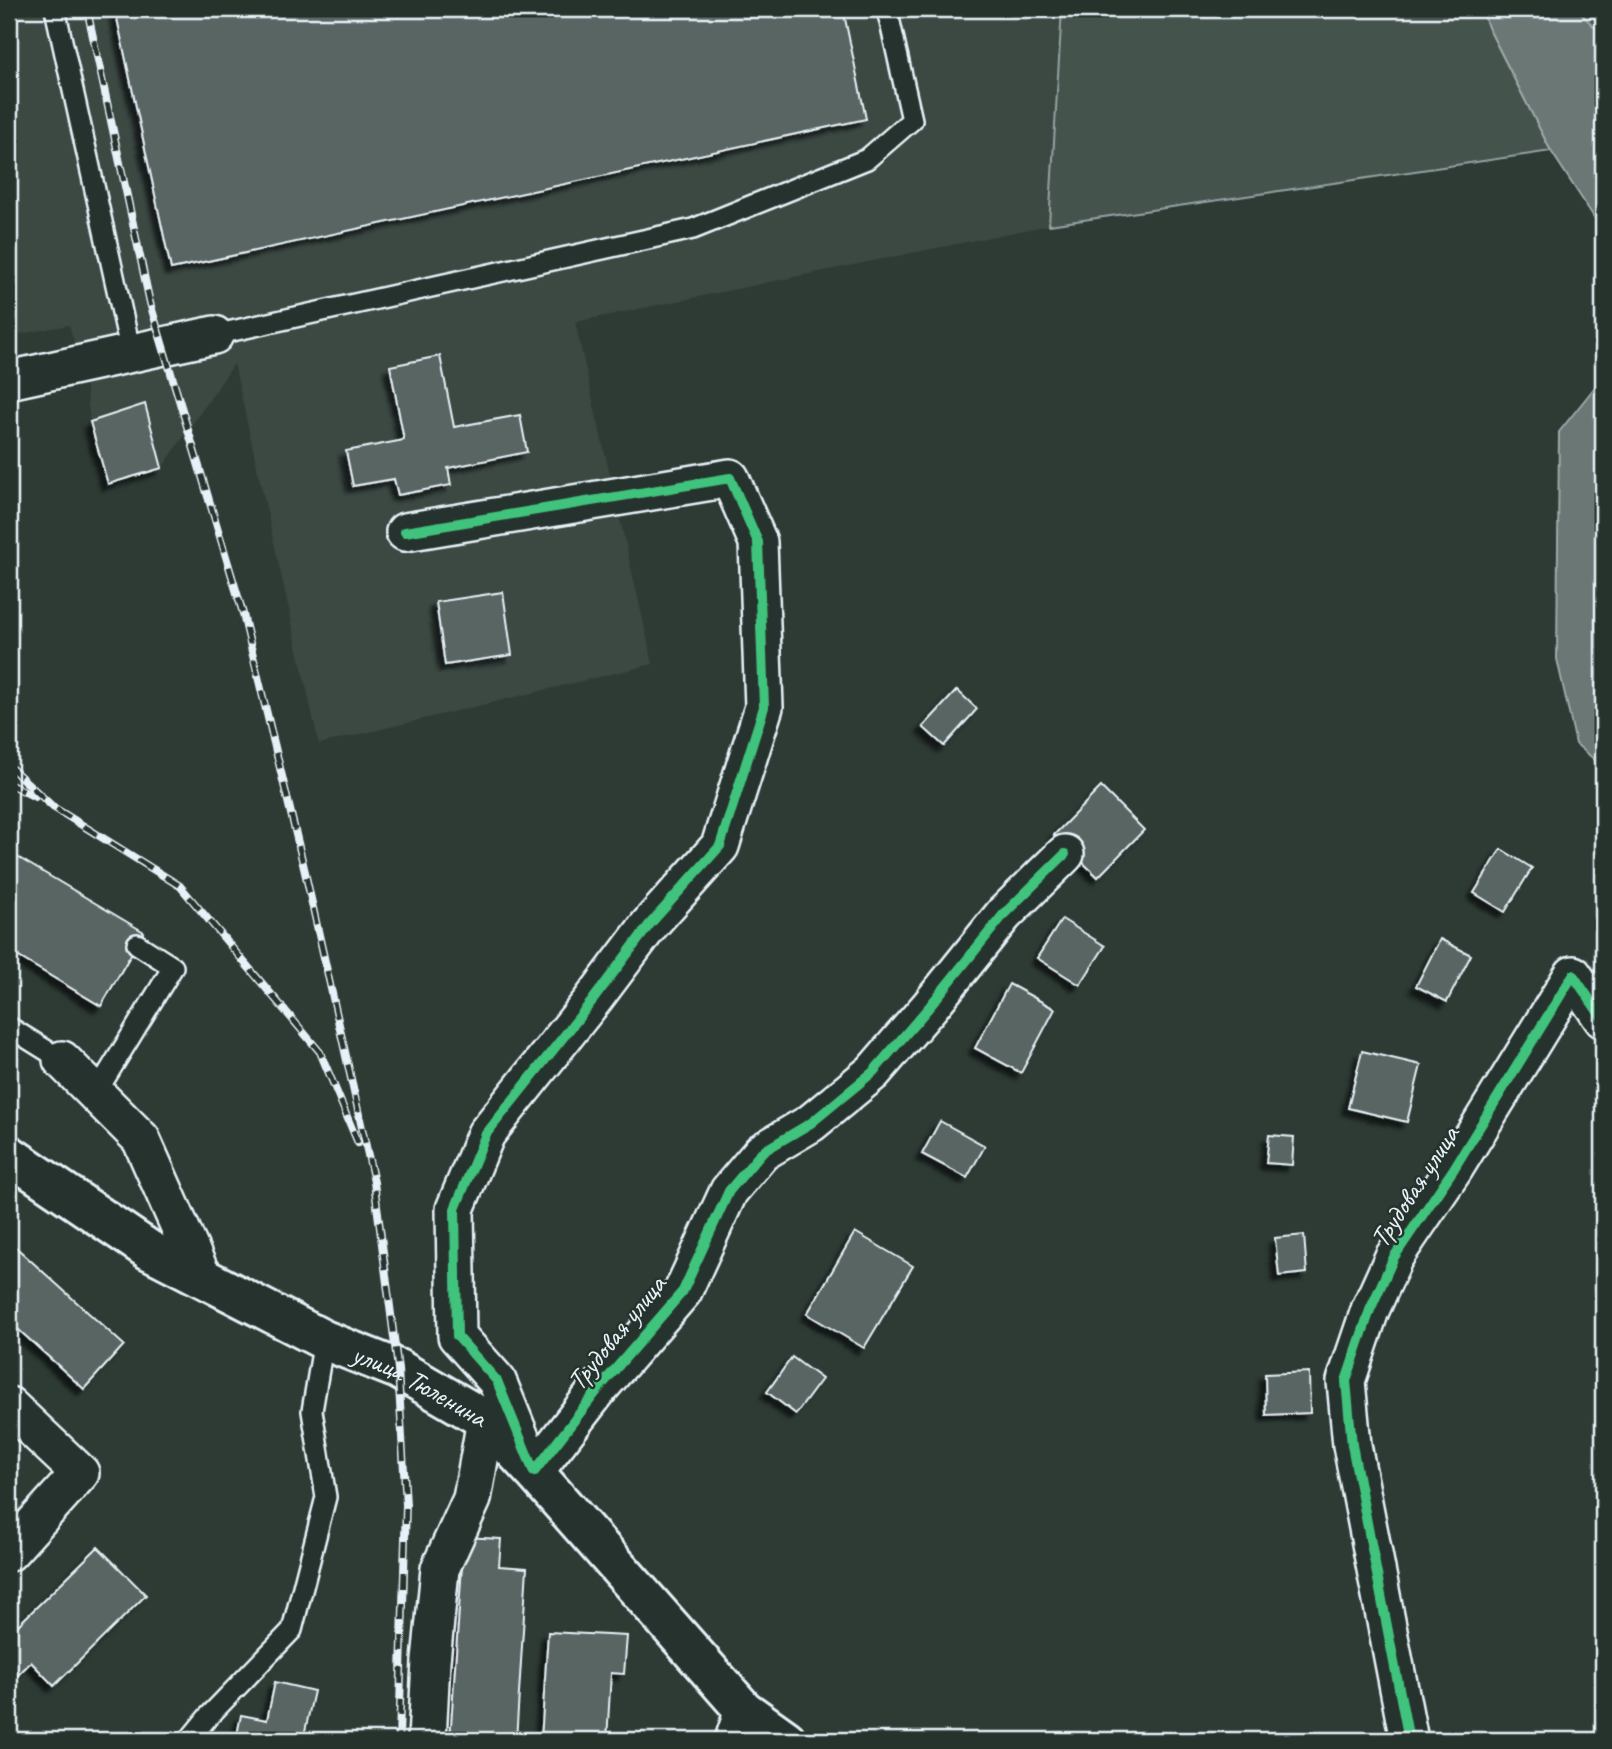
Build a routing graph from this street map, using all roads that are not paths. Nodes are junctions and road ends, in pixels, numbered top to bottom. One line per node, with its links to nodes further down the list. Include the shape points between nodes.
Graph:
1 (55, 9): 4 (lane)
2 (887, 9): 3 (lane, via 912,120 867,159 693,229)
3 (214, 335): 4 (street)
4 (131, 353): 5 (street)
5 (9, 380)
6 (405, 532): 18 (street, via 730,478 758,542 764,707 720,846 650,925 486,1134 455,1209 457,1336 497,1381)
7 (1065, 854): 18 (street, Трудовая улица, via 1004,914 873,1072 811,1124 762,1152 737,1181 683,1291)
8 (138, 944): 12 (lane, via 173,968)
9 (1603, 1019): 24 (street, Трудовая улица, via 1573,975 1394,1257 1346,1381 1352,1445)
10 (9, 1027): 11 (lane)
11 (62, 1060): 12 (street)
12 (96, 1093): 14 (street, via 141,1139)
13 (9, 1155): 14 (street, улица Тюленина, via 149,1250)
14 (202, 1277): 15 (street, улица Тюленина)
15 (324, 1340): 17 (street, улица Тюленина, via 397,1369); 21 (lane, via 312,1411 326,1497 292,1629)
16 (9, 1406): 19 (street, via 80,1473)
17 (486, 1420): 18 (street, улица Тюленина); 22 (street, via 472,1499 440,1569)
18 (534, 1472): 20 (street, улица Тюленина)
19 (9, 1552)
20 (743, 1730): 23 (street, улица Тюленина)
21 (189, 1740)
22 (427, 1740)
23 (786, 1740)
24 (1409, 1740)

